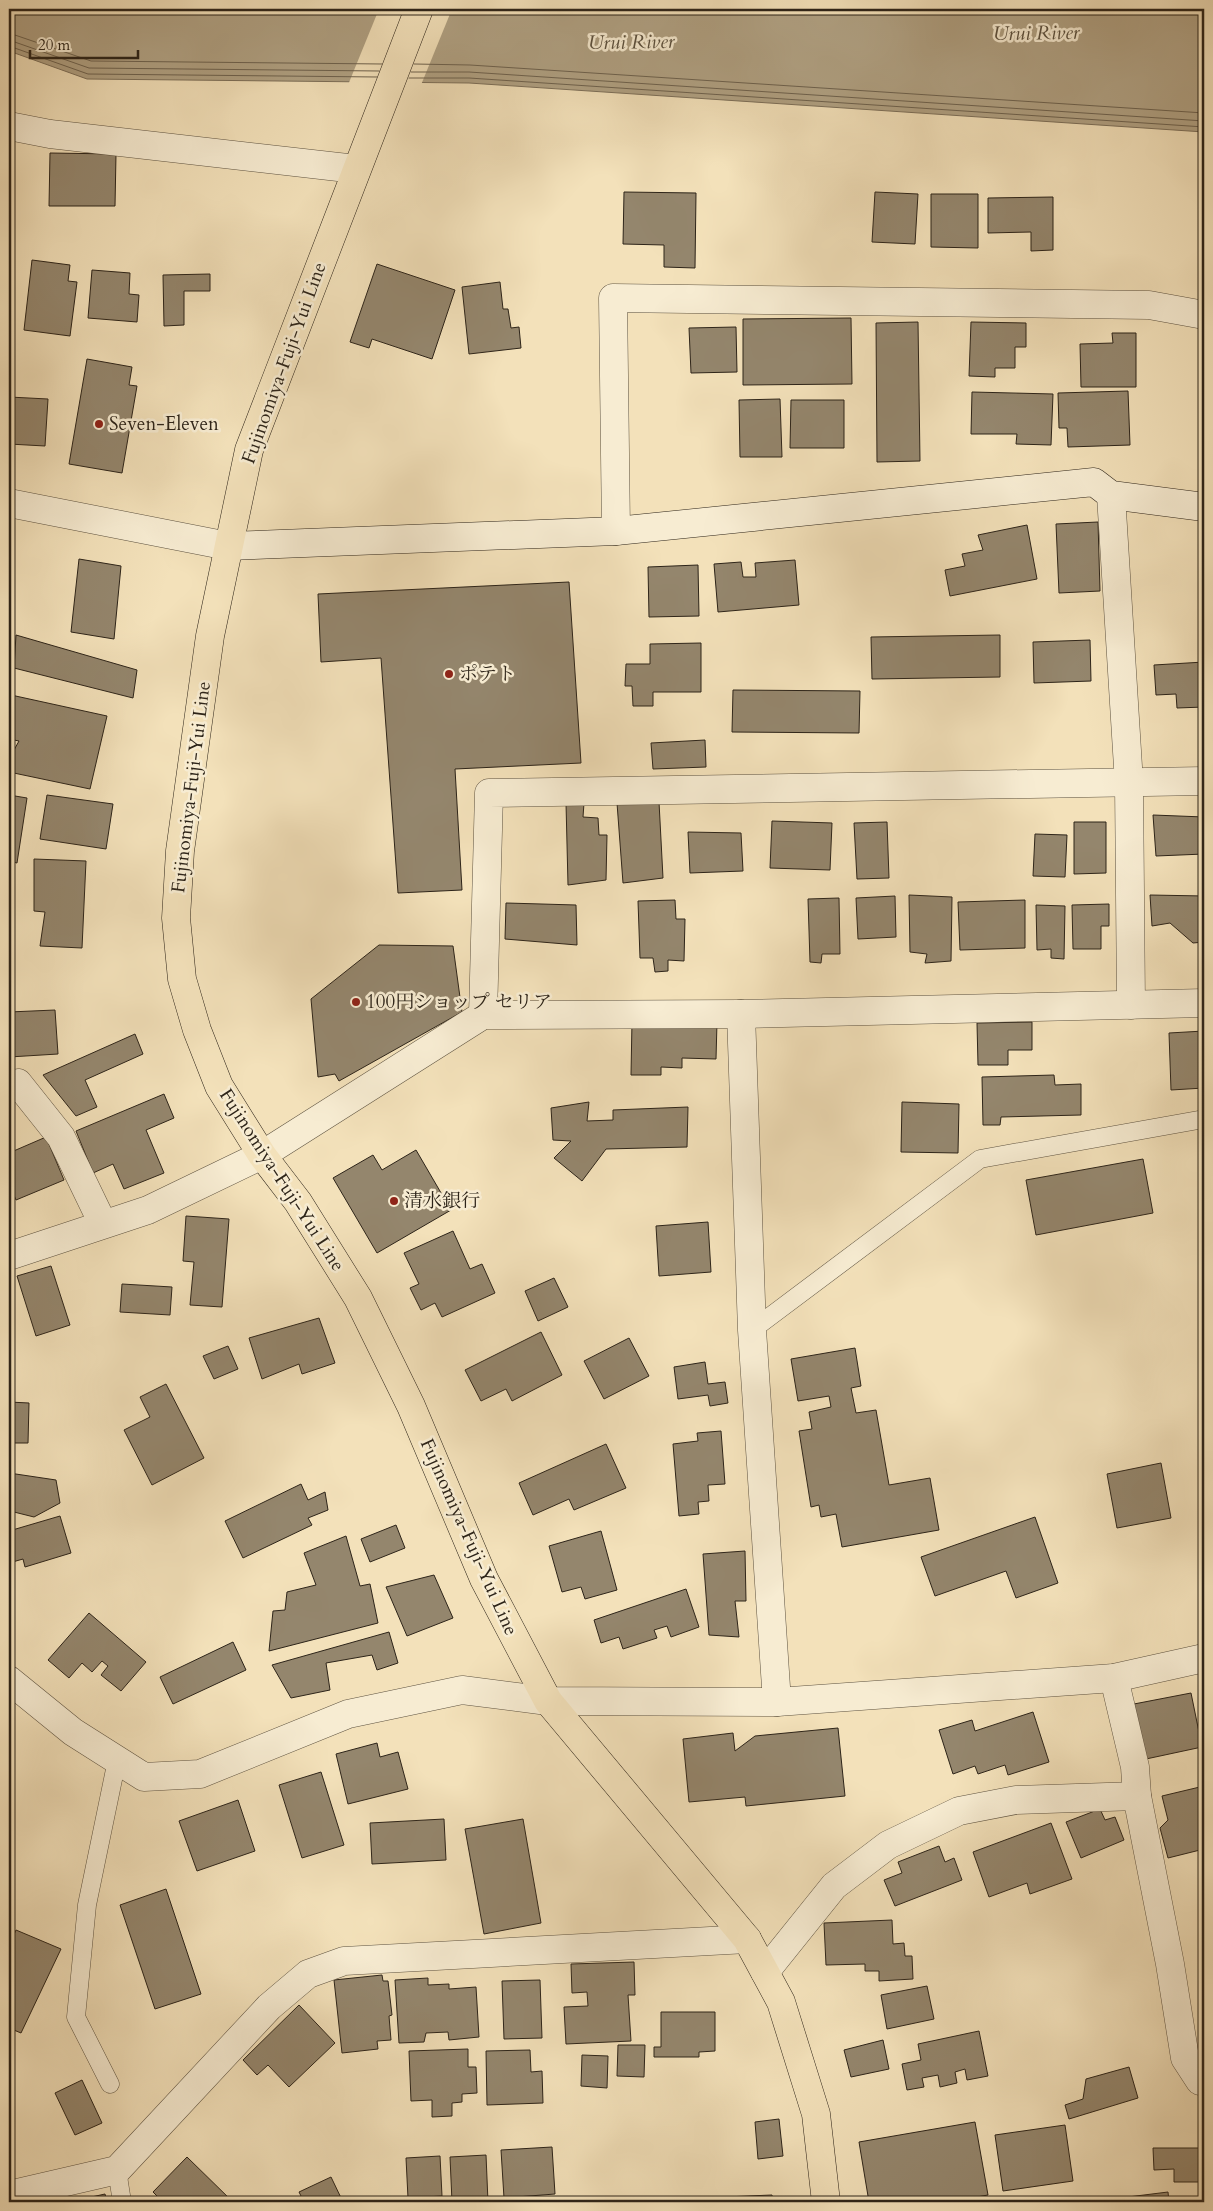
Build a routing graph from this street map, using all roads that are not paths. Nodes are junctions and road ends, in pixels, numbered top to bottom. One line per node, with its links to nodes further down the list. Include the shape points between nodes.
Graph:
1 (419, 9): 3 (main road, Fujinomiya-Fuji-Yui Line)
2 (9, 126): 3 (street, via 50,134)
3 (356, 169): 9 (main road, Fujinomiya-Fuji-Yui Line, via 249,450)
4 (1204, 315): 8 (street, via 1149,305 613,298)
5 (1111, 495): 7 (street); 8 (street, via 1094,482); 11 (street)
6 (9, 503): 9 (street)
7 (1204, 507)
8 (616, 531): 9 (street)
9 (228, 546): 18 (main road, Fujinomiya-Fuji-Yui Line, via 210,636 185,812 176,918 182,979 197,1030 219,1086)
10 (1204, 781): 11 (street)
11 (1129, 783): 13 (street); 15 (street, via 489,794)
12 (1204, 1003): 13 (street)
13 (1131, 1006): 14 (street)
14 (741, 1014): 15 (street); 21 (street)
15 (483, 1016): 18 (street)
16 (18, 1083): 19 (street, via 61,1137)
17 (1204, 1119): 21 (lane, via 980,1159)
18 (262, 1155): 19 (street, via 148,1210); 25 (main road, Fujinomiya-Fuji-Yui Line, via 298,1202 358,1298 411,1406 484,1579)
19 (103, 1224): 20 (street)
20 (9, 1256)
21 (752, 1330): 26 (street)
22 (1204, 1658): 23 (street)
23 (1114, 1678): 26 (street); 28 (street, via 1134,1767)
24 (9, 1680): 27 (street, via 73,1732)
25 (548, 1701): 26 (street); 27 (street, via 462,1690 376,1708 348,1714 200,1774 144,1777); 29 (main road, Fujinomiya-Fuji-Yui Line)
26 (777, 1702)
27 (117, 1760): 32 (lane, via 87,1905 76,2017)
28 (1137, 1796): 30 (street, via 1016,1800 959,1812 888,1845 834,1886); 31 (street, via 1185,2058 1200,2081)
29 (747, 1939): 30 (main road, Fujinomiya-Fuji-Yui Line); 33 (street, via 344,1961 326,1967 308,1974 269,2007)
30 (765, 1972): 36 (main road, Fujinomiya-Fuji-Yui Line, via 781,2002 816,2114)
31 (1204, 2080)
32 (110, 2084)
33 (117, 2170): 34 (street); 35 (lane)
34 (9, 2195)
35 (122, 2202)
36 (826, 2202)

